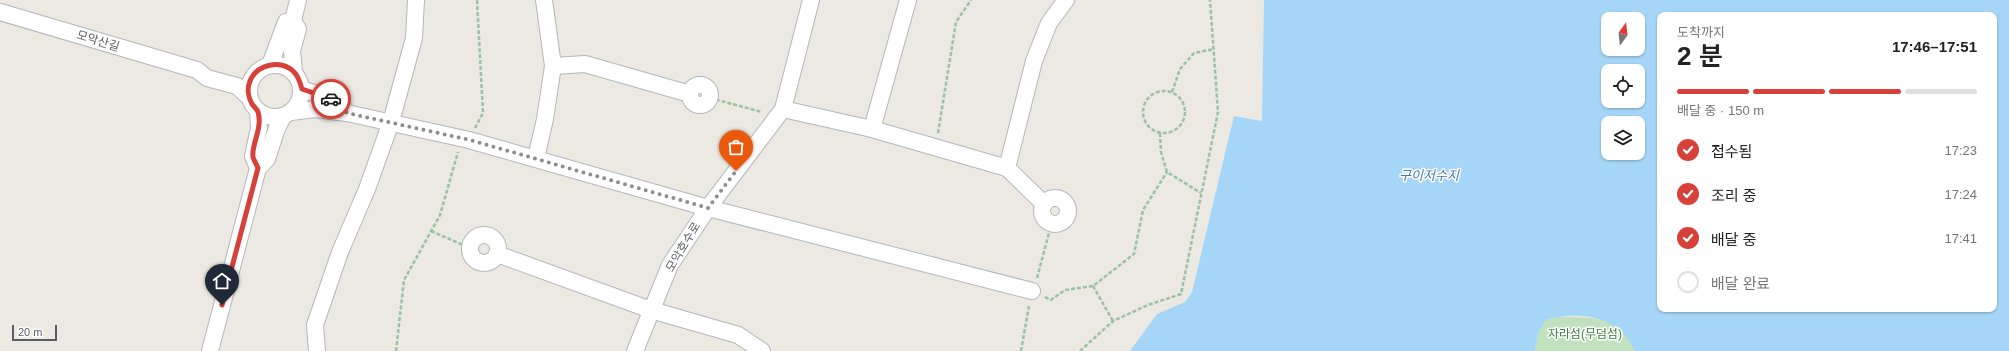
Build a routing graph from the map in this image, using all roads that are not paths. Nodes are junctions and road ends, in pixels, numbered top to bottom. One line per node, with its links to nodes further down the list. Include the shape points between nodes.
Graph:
1 (298, 0): 10 (street)
2 (416, 0): 23 (street, via 414,38)
3 (544, 0): 12 (street)
4 (811, 0): 22 (street, 모악호수로)
5 (908, 0): 24 (street)
6 (1066, 0): 27 (street, via 1049,23 1034,61)
7 (1072, 0): 8 (street)
8 (1080, 0)
9 (0, 12): 13 (street, 모악산길)
10 (294, 21): 11 (street, via 286,22); 14 (street, via 298,30 292,51)
11 (270, 65): 14 (street, via 281,65); 15 (street)
12 (553, 66): 18 (street, via 585,64 690,94 693,88 703,85 710,92); 25 (street)
13 (196, 70): 15 (street, via 209,69 234,76); 17 (street, via 207,78 237,86)
14 (294, 72): 16 (street)
15 (256, 73): 17 (street, via 248,88)
16 (302, 89): 20 (street, via 340,102); 21 (street, via 297,106)
17 (249, 97): 19 (street)
18 (710, 98)
19 (258, 111): 21 (street, via 265,116); 26 (street, via 259,128 253,156)
20 (347, 113): 21 (street, via 315,109); 23 (street)
21 (287, 114): 26 (street, via 276,131 267,159)
22 (779, 115): 24 (street); 29 (street, 모악호수로)
23 (391, 122): 25 (street); 34 (street, via 367,189 340,252 315,325)
24 (872, 128): 27 (street)
25 (536, 158): 29 (street)
26 (258, 168): 33 (street)
27 (1007, 168): 28 (street)
28 (1044, 204): 28 (street, via 1051,199 1060,199 1068,209 1065,221 1057,224 1048,223 1043,216)
29 (708, 208): 31 (street); 32 (street, 모악호수로, via 670,266)
30 (470, 248): 32 (street, via 472,257 479,263 492,261 498,254)
31 (1032, 291)
32 (651, 310): 35 (street, 모악호수로); 36 (street, via 738,335)
33 (210, 351)
34 (317, 351)
35 (635, 351)
36 (762, 351)

